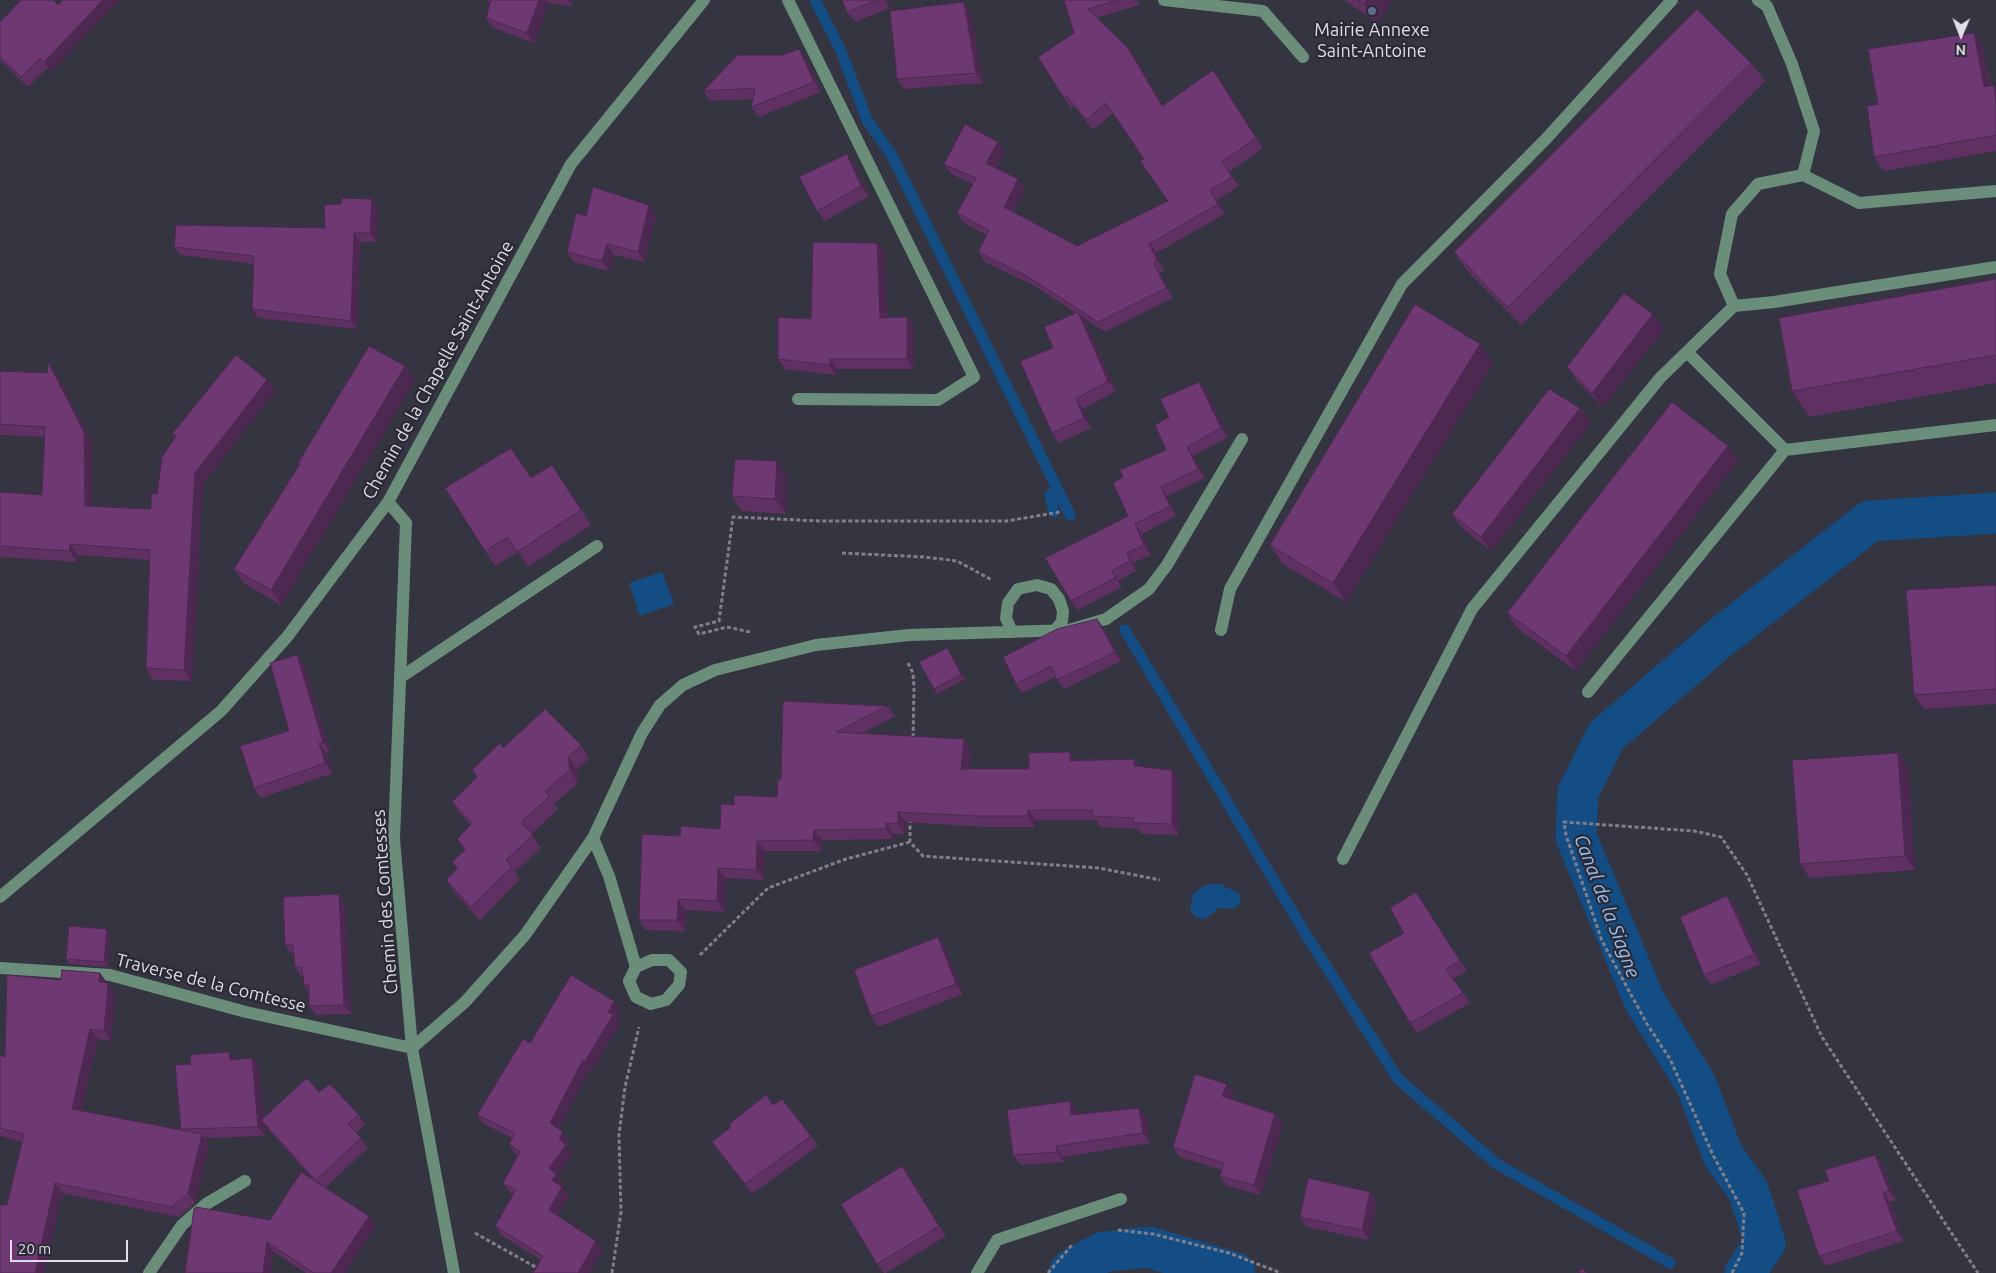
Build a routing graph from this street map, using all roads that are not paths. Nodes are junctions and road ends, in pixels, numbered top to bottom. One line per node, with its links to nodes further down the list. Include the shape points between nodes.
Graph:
1 (704, 0): 16 (street, Chemin de la Chapelle Saint-Antoine, via 571,164)
2 (788, 0): 12 (street, via 974,377 938,400)
3 (1164, 0): 6 (street, via 1263,11)
4 (1672, 0): 18 (street, via 1545,140 1402,284 1230,589)
5 (1758, 0): 7 (street, via 1767,6 1792,64 1814,131)
6 (1303, 57)
7 (1803, 175): 8 (street, via 1859,202); 10 (street, via 1758,184 1732,214 1720,274)
8 (1996, 191)
9 (1996, 267): 10 (street)
10 (1734, 306): 11 (street)
11 (1687, 352): 15 (street); 24 (street, via 1660,378 1472,608)
12 (798, 399)
13 (1996, 425): 15 (street)
14 (1242, 439): 19 (street, via 1167,565 1149,589 1106,619)
15 (1785, 450): 22 (street)
16 (388, 502): 21 (street, Chemin des Comtesses, via 406,523); 25 (street, Chemin de la Chapelle Saint-Antoine, via 287,637 221,711)
17 (597, 546): 21 (street)
18 (1221, 630)
19 (1054, 631): 20 (street); 20 (street, via 1062,622 1059,599 1051,589 1037,585 1018,589 1008,603 1006,618)
20 (1012, 632): 23 (street, via 900,636 816,645 715,670 683,685 660,705 642,732)
21 (401, 677): 28 (street, Chemin des Comtesses, via 394,838)
22 (1588, 692)
23 (593, 838): 26 (street, via 609,876); 28 (street, via 525,935 465,1002)
24 (1343, 859)
25 (0, 897)
26 (636, 967): 26 (street, via 629,981 636,997 650,1004 666,1000 679,985 682,972 669,960 652,960)
27 (0, 968): 28 (street, Traverse de la Comtesse, via 110,975 246,1012)
28 (412, 1048): 32 (street, Chemin des Comtesses)
29 (245, 1181): 31 (street, via 206,1204 182,1225)
30 (1121, 1199): 33 (street, via 997,1240)
31 (149, 1273)
32 (454, 1273)
33 (977, 1273)

